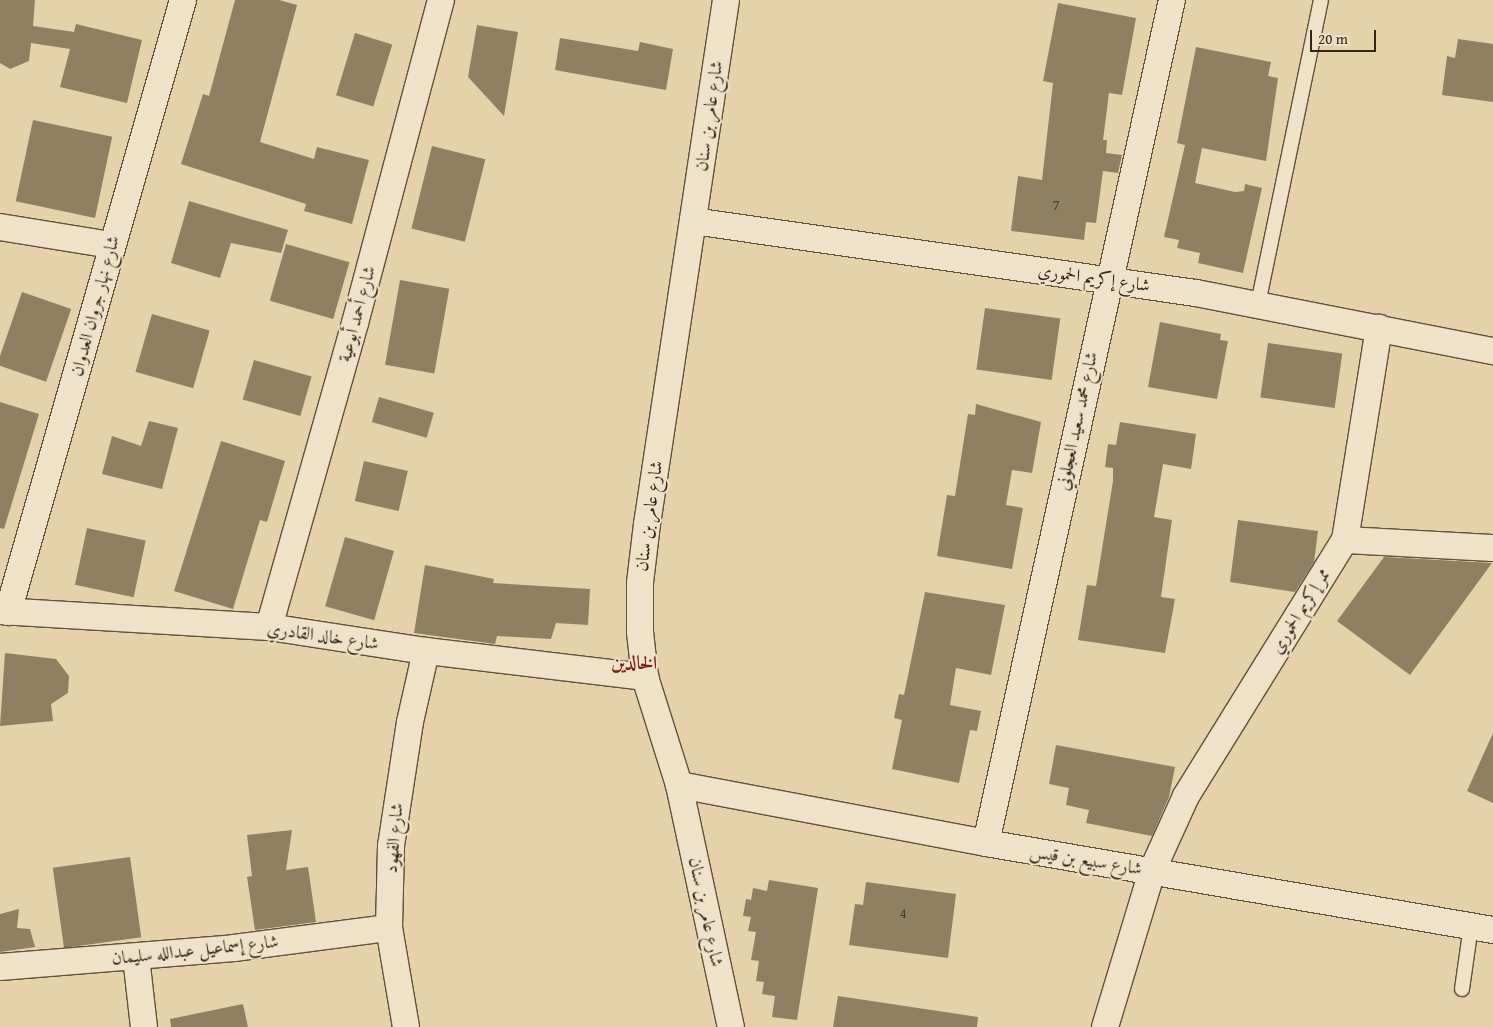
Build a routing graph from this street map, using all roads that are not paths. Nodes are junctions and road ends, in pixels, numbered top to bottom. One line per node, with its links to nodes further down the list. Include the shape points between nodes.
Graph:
1 (182, 0): 8 (street, شارع نهار جروان العدوان)
2 (441, 0): 16 (street, شارع أحمد أبوعية)
3 (726, 0): 6 (street, شارع عامر بن سنان)
4 (1172, 0): 9 (street, شارع محمد سعيد العجلوني)
5 (1321, 0): 10 (lane)
6 (693, 221): 9 (street, شارع إكريم الحموري); 18 (street, شارع عامر بن سنان, via 640,583)
7 (0, 227): 8 (street)
8 (111, 245): 15 (street, شارع نهار جروان العدوان)
9 (1109, 280): 10 (street, شارع إكريم الحموري); 20 (street, شارع محمد سعيد العجلوني)
10 (1258, 304): 11 (street, شارع إكريم الحموري)
11 (1379, 328): 12 (street, شارع إكريم الحموري); 13 (street, ممر إكريم الحموري)
12 (1493, 351)
13 (1345, 540): 14 (street); 21 (street, ممر إكريم الحموري, via 1216,744)
14 (1493, 548)
15 (4, 611): 16 (street, شارع خالد القادري)
16 (269, 627): 17 (street, شارع خالد القادري)
17 (426, 651): 18 (street, شارع خالد القادري); 22 (street, شارع الفهود, via 410,722 391,846)
18 (645, 677): 19 (street, شارع عامر بن سنان)
19 (679, 785): 20 (street, شارع سبيع بن قيس); 29 (street, شارع عامر بن سنان)
20 (986, 843): 21 (street, شارع سبيع بن قيس)
21 (1152, 871): 23 (street, شارع سبيع بن قيس); 30 (street, ممر إكريم الحموري)
22 (389, 928): 24 (street, شارع إسماعيل عبدالله سليمان); 28 (street, شارع الفهود)
23 (1482, 928): 26 (lane)
24 (136, 957): 25 (street, شارع إسماعيل عبدالله سليمان); 27 (street)
25 (0, 967)
26 (1462, 989)
27 (144, 1027)
28 (406, 1027)
29 (731, 1027)
30 (1105, 1027)

